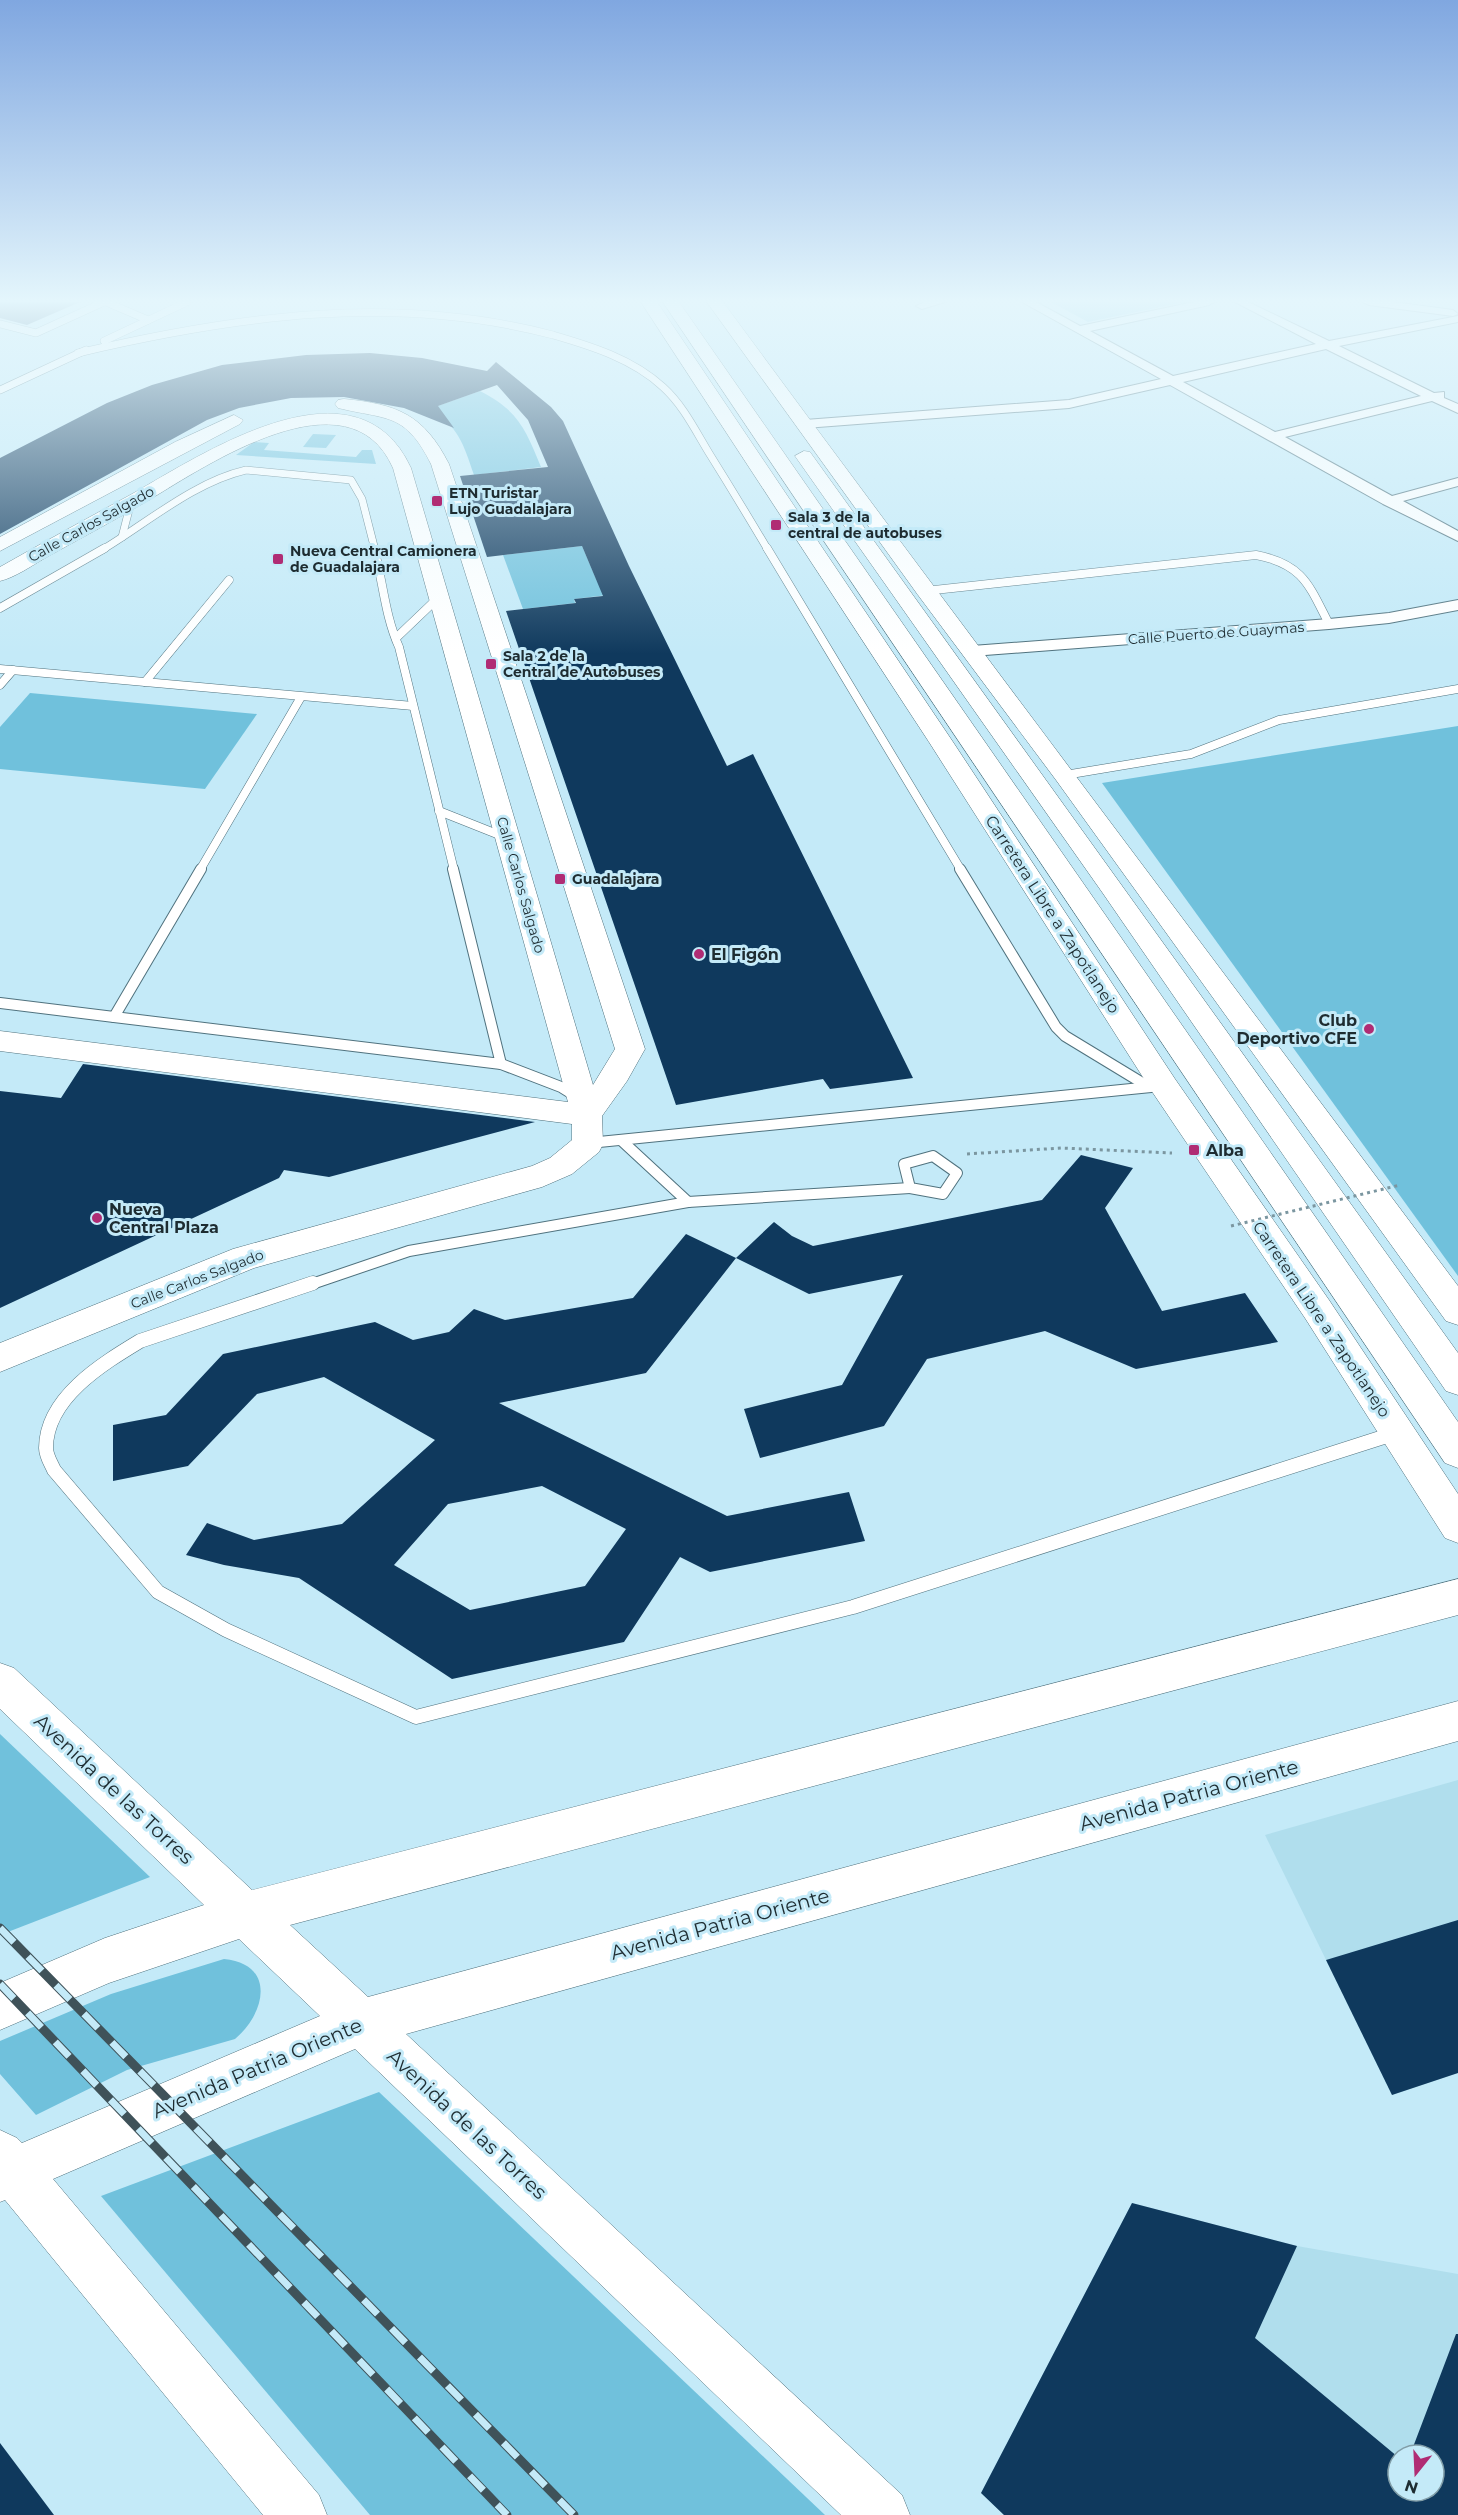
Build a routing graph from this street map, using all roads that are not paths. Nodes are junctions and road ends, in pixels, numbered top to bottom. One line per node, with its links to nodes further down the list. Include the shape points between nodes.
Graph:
1 (239, 419): 20 (main road, via 181,446)
2 (403, 419): 45 (main road, via 418,427 440,464 630,1049)
3 (688, 419): 44 (lane, via 1056,1027 1065,1036)
4 (729, 419): 15 (main road, Carretera Libre a Zapotlanejo)
5 (744, 419): 15 (main road)
6 (752, 419): 53 (main road, Carretera Libre a Zapotlanejo)
7 (778, 419): 51 (main road)
8 (802, 419): 12 (main road)
9 (866, 419): 12 (street)
10 (1243, 419): 13 (street)
11 (1342, 419): 13 (street)
12 (805, 424): 23 (main road)
13 (1274, 436): 16 (street)
14 (1458, 482): 16 (street)
15 (782, 498): 44 (main road, Carretera Libre a Zapotlanejo)
16 (1388, 501): 19 (street)
17 (131, 502): 18 (lane); 21 (main road, Calle Carlos Salgado); 24 (main road, Calle Carlos Salgado, via 217,453 279,425 324,420 363,426 380,434 396,453)
18 (122, 537): 26 (lane); 28 (lane, via 240,470 348,479 362,499 386,594 388,623)
19 (1458, 537)
20 (0, 545)
21 (0, 575)
22 (229, 580): 32 (lane)
23 (925, 591): 27 (lane, via 1256,555 1288,561 1298,568); 29 (main road)
24 (439, 597): 28 (lane); 39 (main road, Calle Carlos Salgado)
25 (1458, 605): 27 (street, Calle Puerto de Guaymas)
26 (0, 608)
27 (1329, 624): 29 (street, Calle Puerto de Guaymas)
28 (396, 638): 36 (lane)
29 (972, 651): 37 (main road)
30 (0, 669): 31 (lane)
31 (13, 670): 32 (lane); 33 (lane)
32 (145, 682): 35 (lane)
33 (0, 685)
34 (1458, 689): 37 (lane, via 1279,720 1191,754)
35 (301, 697): 36 (lane); 41 (lane)
36 (413, 706): 38 (lane)
37 (1065, 775): 49 (main road)
38 (439, 811): 39 (lane); 43 (lane)
39 (508, 839): 45 (main road, Calle Carlos Salgado)
40 (0, 1003): 41 (lane)
41 (114, 1017): 43 (lane)
42 (0, 1041): 45 (main road)
43 (501, 1064): 45 (lane, via 561,1087)
44 (1157, 1086): 46 (lane); 52 (main road, Carretera Libre a Zapotlanejo, via 1317,1309)
45 (586, 1120): 46 (lane); 50 (main road, Calle Carlos Salgado, via 561,1166 542,1175 245,1258)
46 (621, 1140): 48 (lane)
47 (910, 1188): 47 (lane, via 943,1194 957,1173 933,1156 904,1164); 48 (lane)
48 (688, 1202): 52 (lane, via 409,1251 140,1341 101,1365 65,1400 51,1425 45,1450 54,1470 159,1592 226,1630 416,1717 853,1607)
49 (1458, 1312)
50 (0, 1358)
51 (1458, 1381)
52 (1397, 1432): 54 (main road, Carretera Libre a Zapotlanejo)
53 (1458, 1452)
54 (1458, 1527)
55 (1458, 1597): 58 (main road)
56 (0, 1682): 58 (main road, Avenida de las Torres)
57 (1458, 1721): 60 (main road, Avenida Patria Oriente)
58 (246, 1914): 59 (main road, via 105,1961); 60 (main road, Avenida de las Torres)
59 (0, 2007)
60 (360, 2023): 61 (main road, Avenida Patria Oriente); 63 (main road, Avenida de las Torres)
61 (4, 2167): 62 (main road)
62 (299, 2515)
63 (882, 2515)

